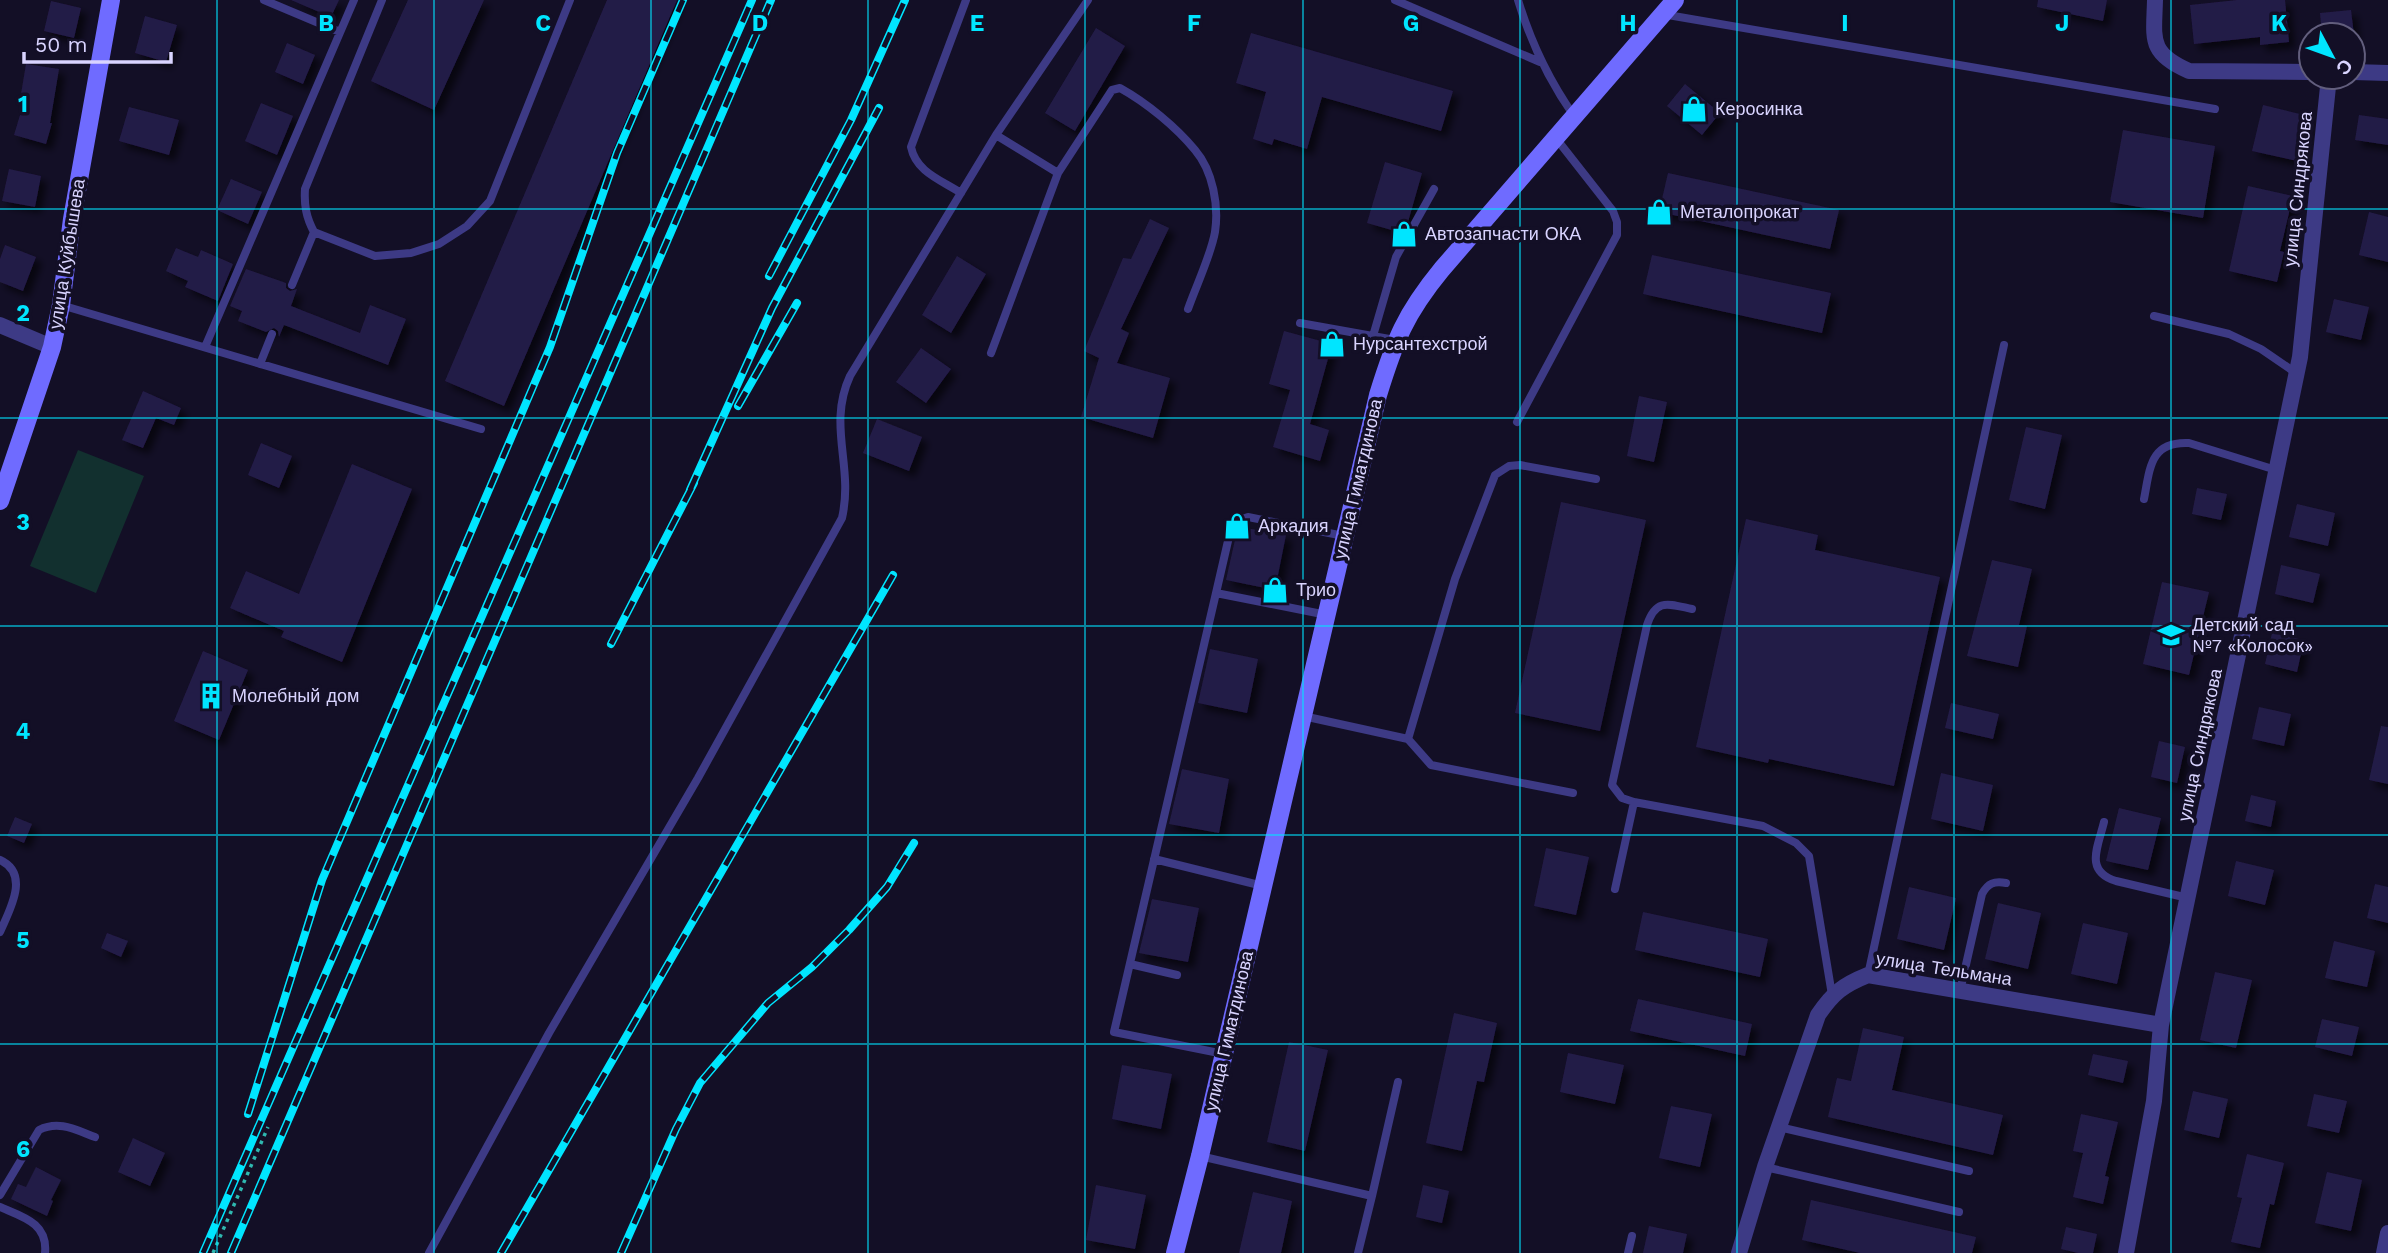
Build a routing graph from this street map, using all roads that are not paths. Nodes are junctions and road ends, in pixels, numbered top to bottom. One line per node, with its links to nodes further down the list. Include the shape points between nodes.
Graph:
1 (111, 0): 28 (main road, улица Куйбышева)
2 (264, 0): 13 (lane)
3 (354, 0): 13 (lane)
4 (382, 0): 26 (lane, via 305,189 304,204)
5 (570, 0): 26 (lane, via 490,201 467,226 439,244 411,253 375,256)
6 (966, 0): 25 (lane, via 911,147 922,169)
7 (1088, 0): 21 (lane)
8 (1395, 0): 14 (lane)
9 (1518, 0): 14 (lane)
10 (1675, 0): 12 (main road, улица Гиматдинова)
11 (2155, 0): 15 (street, via 2154,38 2159,51 2175,65 2189,71)
12 (1662, 14): 19 (lane); 20 (main road, улица Гиматдинова)
13 (340, 32): 38 (lane)
14 (1541, 62): 20 (lane)
15 (2297, 72)
16 (2367, 72): 17 (street)
17 (2388, 72)
18 (2327, 91): 41 (street, улица Синдрякова)
19 (2215, 109)
20 (1574, 116): 22 (main road, улица Гиматдинова)
21 (996, 135): 23 (lane); 25 (lane)
22 (1555, 137): 35 (main road, улица Гиматдинова, via 1422,294); 42 (lane, via 1614,211 1617,235)
23 (1058, 173): 29 (lane, via 1105,99 1120,88 1197,151 1212,182 1215,233); 39 (lane)
24 (1434, 189): 34 (lane, via 1396,257)
25 (961, 193): 84 (lane, via 843,391 839,407 846,481 842,518)
26 (314, 232): 27 (lane)
27 (292, 285)
28 (61, 305): 37 (main road, улица Куйбышева); 38 (lane)
29 (1188, 309)
30 (2154, 316): 41 (lane, via 2230,334)
31 (1300, 323): 34 (lane)
32 (0, 325): 37 (street)
33 (272, 334): 40 (lane)
34 (1373, 336): 35 (lane)
35 (1395, 340): 48 (main road, улица Гиматдинова)
36 (2004, 345): 66 (lane)
37 (52, 347): 47 (main road, улица Куйбышева)
38 (205, 347): 40 (lane)
39 (991, 353)
40 (260, 363): 43 (lane)
41 (2297, 373): 44 (street, улица Синдрякова)
42 (1517, 422)
43 (481, 429)
44 (2276, 470): 46 (lane, via 2174,442 2159,450 2151,464); 62 (street, улица Синдрякова)
45 (1596, 480): 53 (lane, via 1520,465 1495,475 1455,579)
46 (2144, 499)
47 (0, 501)
48 (1345, 536): 49 (lane, via 1240,519 1231,528); 51 (main road, улица Гиматдинова)
49 (1216, 593): 51 (lane); 57 (lane)
50 (1692, 609): 55 (lane, via 1659,606 1651,612 1647,625 1612,785 1622,798)
51 (1327, 615): 52 (main road, улица Гиматдинова)
52 (1303, 716): 53 (lane); 60 (main road, улица Гиматдинова)
53 (1408, 739): 54 (lane, via 1431,765)
54 (1573, 793)
55 (1634, 802): 61 (lane); 68 (lane, via 1763,826 1810,856)
56 (2104, 822): 62 (lane, via 2095,863 2099,871 2107,878)
57 (1154, 859): 60 (lane); 64 (lane)
58 (0, 860): 63 (lane, via 8,864 17,881)
59 (2006, 883): 67 (lane, via 1991,883 1982,894)
60 (1263, 886): 70 (main road, улица Гиматдинова)
61 (1615, 889)
62 (2188, 898): 69 (street, улица Синдрякова)
63 (0, 932)
64 (1130, 964): 65 (lane); 70 (lane, via 1114,1032)
65 (1177, 975)
66 (1868, 975): 67 (street, улица Тельмана); 68 (street, улица Тельмана)
67 (1960, 991): 69 (street, улица Тельмана)
68 (1832, 995): 72 (street, улица Тельмана, via 1818,1015)
69 (2161, 1025): 89 (street, улица Синдрякова, via 2154,1101)
70 (1224, 1054): 74 (main road, улица Гиматдинова)
71 (1398, 1082): 78 (lane)
72 (1779, 1127): 75 (street, улица Тельмана); 76 (lane)
73 (95, 1137): 77 (lane, via 58,1124 39,1130)
74 (1200, 1156): 78 (lane); 85 (main road, улица Гиматдинова)
75 (1765, 1167): 80 (lane); 88 (street, улица Тельмана)
76 (1969, 1171)
77 (0, 1195)
78 (1372, 1196): 86 (lane)
79 (0, 1208): 83 (lane, via 38,1225)
80 (1959, 1212)
81 (2388, 1233): 90 (street)
82 (1632, 1236): 87 (lane)
83 (45, 1253)
84 (429, 1253)
85 (1175, 1253)
86 (1358, 1253)
87 (1628, 1253)
88 (1739, 1253)
89 (2126, 1253)
90 (2384, 1253)

